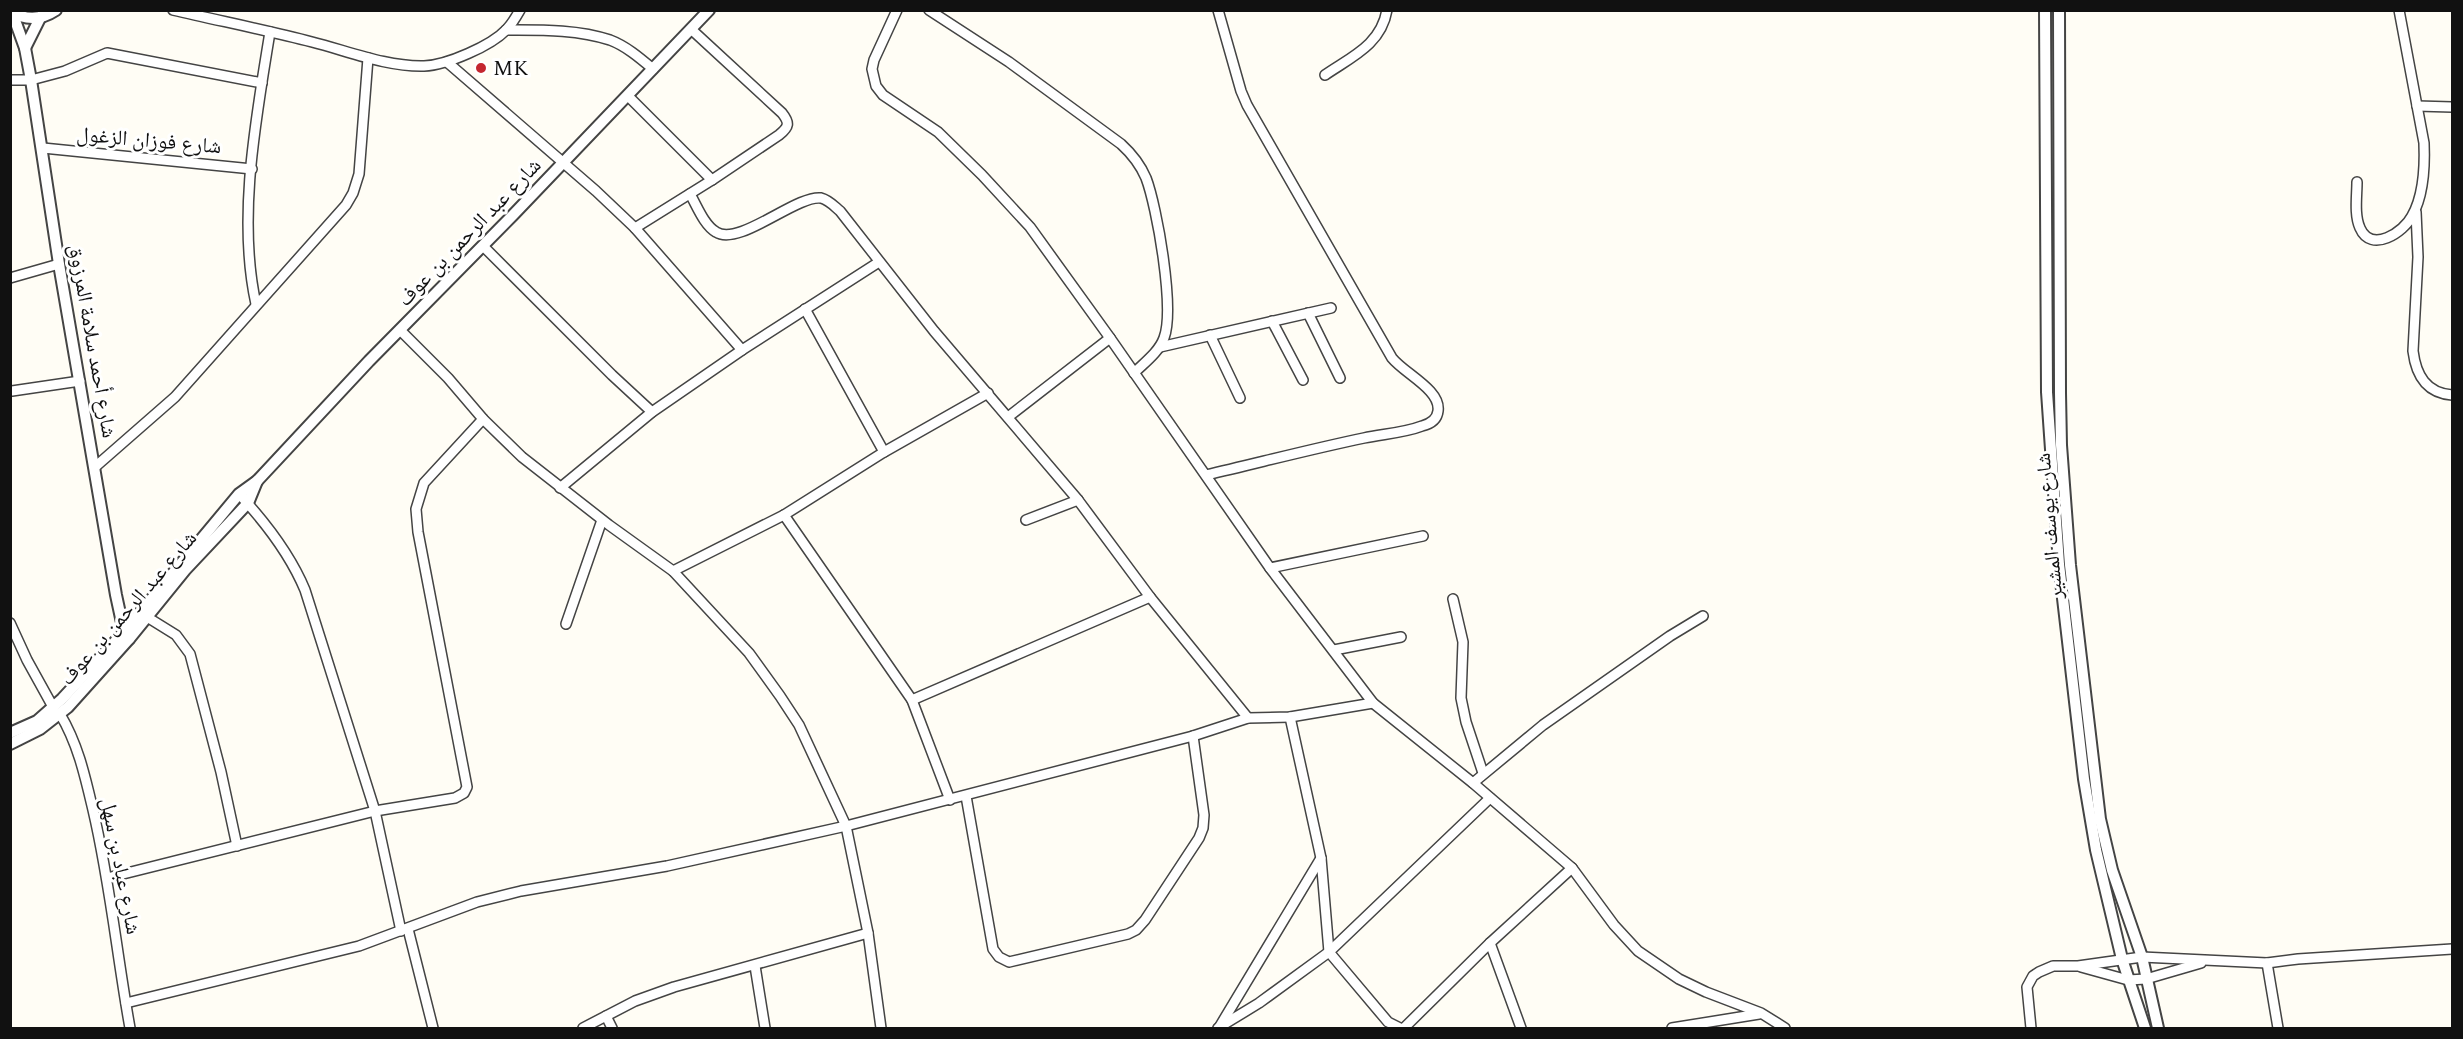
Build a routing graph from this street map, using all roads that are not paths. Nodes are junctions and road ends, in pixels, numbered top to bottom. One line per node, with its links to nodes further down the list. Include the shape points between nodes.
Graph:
1 (56, 10): 13 (street)
2 (173, 10): 16 (street)
3 (520, 10): 14 (street)
4 (709, 10): 15 (street, شارع عبد الرحمن بن عوف)
5 (897, 10): 47 (street, via 874,60 876,86 883,95 938,132 1006,200 1052,256)
6 (929, 10): 48 (street, via 1009,62 1134,157 1146,177 1161,242 1168,310)
7 (1218, 10): 63 (street, via 1247,105 1392,358 1431,391 1438,410 1437,417 1420,427)
8 (1386, 10): 21 (street, via 1385,22 1375,40)
9 (2045, 10): 109 (street, شارع يوسف المشير, via 2050,461 2084,779)
10 (2059, 10): 108 (street, شارع يوسف المشير, via 2061,445 2070,566 2100,819 2112,870)
11 (2399, 10): 26 (street)
12 (11, 11): 13 (street, via 22,17); 17 (street, شارع أحمد سلامة المرزوق)
13 (40, 18): 17 (street)
14 (506, 30): 19 (street); 20 (street, via 545,30 610,40)
15 (692, 30): 20 (street, شارع عبد الرحمن بن عوف); 31 (street, via 782,112 788,123 778,135)
16 (270, 32): 18 (street); 24 (street)
17 (25, 48): 23 (street, شارع أحمد سلامة المرزوق)
18 (368, 57): 19 (street, via 407,65); 40 (street, via 359,174 353,193)
19 (447, 62): 29 (street)
20 (654, 69): 25 (street, شارع عبد الرحمن بن عوف)
21 (1325, 75)
22 (10, 80): 23 (street)
23 (31, 80): 24 (street, via 107,53); 28 (street, شارع أحمد سلامة المرزوق)
24 (262, 83): 30 (street)
25 (628, 96): 29 (street, شارع عبد الرحمن بن عوف); 31 (street)
26 (2417, 106): 27 (street); 34 (street, via 2425,156)
27 (2452, 107)
28 (43, 148): 30 (street, شارع فوزان الزغول); 38 (street, شارع أحمد سلامة المرزوق)
29 (563, 164): 35 (street); 36 (street, شارع عبد الرحمن بن عوف)
30 (252, 169): 40 (street, via 247,250)
31 (712, 180): 33 (street)
32 (2356, 182): 34 (street, via 2358,222 2365,235 2390,238 2405,228)
33 (690, 194): 35 (street); 37 (street, via 710,227 726,235 813,199 825,199 840,211)
34 (2416, 210): 56 (street, via 2415,362 2425,384)
35 (635, 228): 49 (street)
36 (483, 246): 45 (street, شارع عبد الرحمن بن عوف); 58 (street)
37 (879, 262): 42 (street); 55 (street)
38 (59, 264): 39 (street); 53 (street, شارع أحمد سلامة المرزوق)
39 (10, 278)
40 (256, 304): 62 (street, via 175,397)
41 (1330, 308): 43 (street)
42 (805, 309): 49 (street); 61 (street)
43 (1308, 313): 44 (street); 51 (street)
44 (1272, 321): 46 (street); 52 (street)
45 (400, 330): 60 (street); 64 (street, شارع عبد الرحمن بن عوف)
46 (1210, 335): 48 (street); 57 (street)
47 (1110, 338): 50 (street); 59 (street)
48 (1160, 347): 50 (street)
49 (742, 350): 58 (street)
50 (1134, 373): 63 (street)
51 (1340, 378)
52 (1303, 380)
53 (80, 381): 54 (street); 62 (street, شارع أحمد سلامة المرزوق)
54 (12, 391)
55 (988, 393): 59 (street); 61 (street)
56 (2452, 395)
57 (1240, 398)
58 (652, 412): 65 (street)
59 (1008, 417): 67 (street)
60 (483, 418): 65 (street); 97 (street, via 424,483 416,509 466,787 455,798)
61 (884, 452): 69 (street)
62 (95, 467): 81 (street, شارع أحمد سلامة المرزوق)
63 (1206, 475): 73 (street)
64 (257, 481): 66 (street, شارع عبد الرحمن بن عوف); 68 (street, شارع عبد الرحمن بن عوف)
65 (560, 488): 70 (street)
66 (240, 494): 68 (street); 81 (street, شارع عبد الرحمن بن عوف)
67 (1078, 500): 71 (street); 75 (street)
68 (248, 503): 78 (street, شارع عبد الرحمن بن عوف); 97 (street, via 276,539 305,590)
69 (784, 515): 74 (street); 84 (street)
70 (602, 520): 74 (street); 80 (street)
71 (1026, 520)
72 (1423, 536): 73 (street)
73 (1270, 568): 83 (street)
74 (673, 571): 98 (street, via 749,653 780,696 799,725)
75 (1150, 597): 84 (street); 88 (street)
76 (1453, 599): 92 (street, via 1462,642 1461,698)
77 (1703, 616): 92 (street, via 1543,725)
78 (147, 617): 81 (street, شارع عبد الرحمن بن عوف); 99 (street, via 176,635 190,654)
79 (10, 623): 86 (street, شارع عباد بن سهل)
80 (566, 624)
81 (126, 636): 86 (street, شارع عبد الرحمن بن عوف)
82 (1401, 637): 83 (street)
83 (1334, 650): 85 (street)
84 (912, 700): 96 (street)
85 (1373, 703): 87 (street); 93 (street)
86 (57, 711): 89 (street, شارع عبد الرحمن بن عوف); 91 (street, شارع عبد الرحمن بن عوف, via 40,729); 102 (street, شارع عباد بن سهل, via 82,765)
87 (1290, 717): 88 (street); 100 (street)
88 (1248, 718): 90 (street)
89 (10, 733)
90 (1193, 736): 94 (street); 94 (street, via 1203,828 1145,920 1128,934 1009,962 999,957 993,949)
91 (10, 744)
92 (1483, 773): 93 (street)
93 (1473, 783): 95 (street)
94 (966, 796): 96 (street)
95 (1490, 798): 101 (street); 107 (street)
96 (950, 800): 98 (street)
97 (375, 811): 99 (street); 103 (street)
98 (846, 826): 103 (street, via 667,866 510,894 477,902); 104 (street)
99 (237, 846): 102 (street)
100 (1321, 858): 107 (street); 119 (street)
101 (1572, 868): 105 (street); 117 (street, via 1614,926 1638,951 1679,979)
102 (107, 878): 116 (street, شارع عباد بن سهل)
103 (405, 930): 116 (street, via 359,946); 121 (street)
104 (868, 933): 112 (street); 125 (street)
105 (1490, 943): 126 (street); 127 (street)
106 (2452, 949): 111 (street)
107 (1329, 952): 119 (street); 126 (street, via 1388,1022)
108 (2142, 957): 109 (street); 110 (street); 114 (street, شارع يوسف المشير)
109 (2122, 959): 113 (street); 115 (street, شارع يوسف المشير)
110 (2209, 961): 111 (street); 114 (street)
111 (2267, 963): 133 (street)
112 (755, 966): 118 (street, via 635,1000); 124 (street)
113 (2078, 966): 115 (street); 130 (street, via 2053,966 2033,976 2027,992)
114 (2146, 979): 115 (street); 132 (street, شارع يوسف المشير)
115 (2128, 980): 131 (street, شارع يوسف المشير)
116 (126, 1003): 120 (street, شارع عباد بن سهل)
117 (1761, 1013): 128 (street); 129 (street)
118 (606, 1016): 122 (street); 123 (street)
119 (1218, 1028)
120 (130, 1029)
121 (433, 1029)
122 (583, 1029)
123 (612, 1029)
124 (765, 1029)
125 (881, 1029)
126 (1402, 1029)
127 (1521, 1029)
128 (1672, 1029)
129 (1785, 1029)
130 (2031, 1029)
131 (2145, 1029)
132 (2158, 1029)
133 (2278, 1029)

